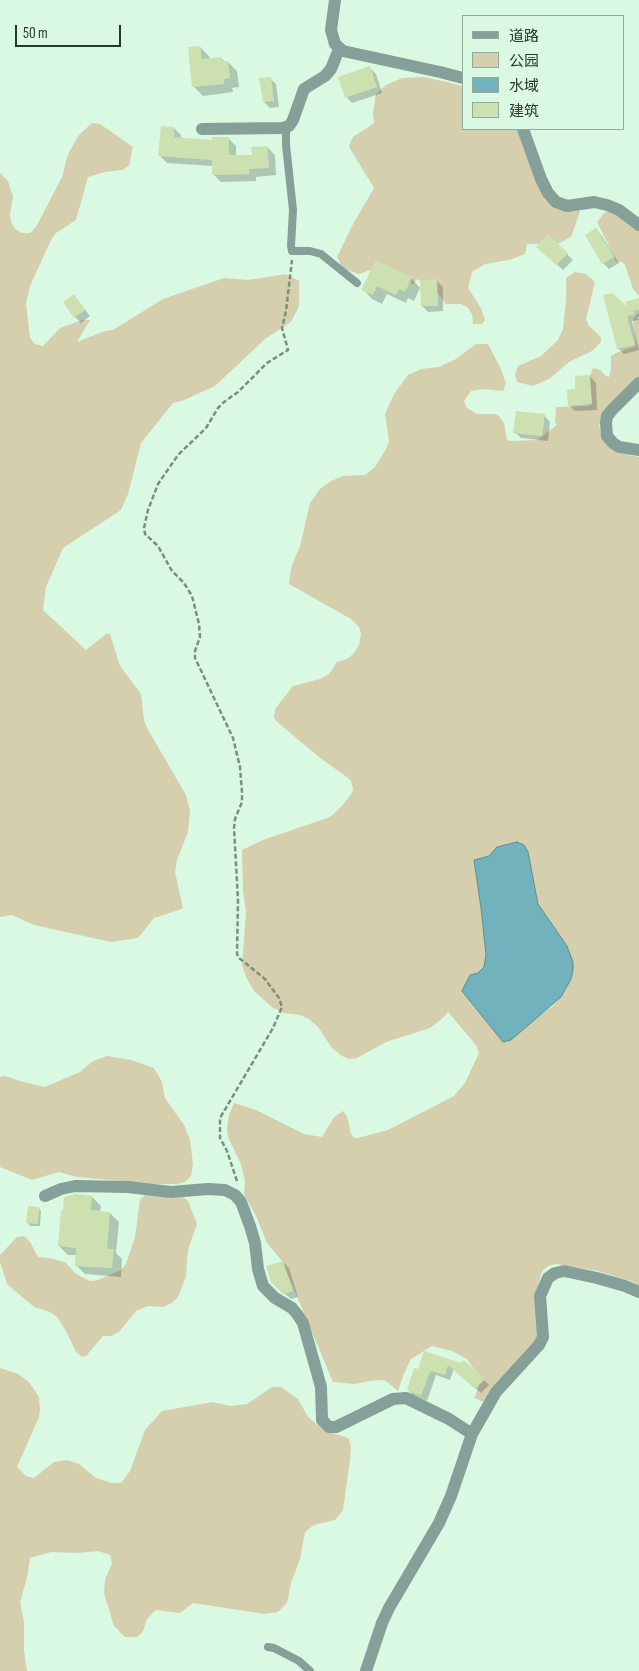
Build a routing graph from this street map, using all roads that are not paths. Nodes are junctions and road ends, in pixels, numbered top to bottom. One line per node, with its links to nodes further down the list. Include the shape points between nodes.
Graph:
1 (335, 0): 2 (street, via 331,30)
2 (339, 49): 3 (street); 4 (street, via 325,76 304,89 293,120)
3 (462, 78)
4 (286, 127): 5 (street); 8 (lane, via 293,210 292,251 321,254)
5 (202, 129)
6 (523, 130): 7 (street, via 540,179 556,202 567,206 594,202 607,205)
7 (639, 225)
8 (357, 283)
9 (639, 384): 10 (street, via 613,409 606,423 607,436 613,442 620,447)
10 (639, 450)
11 (45, 1196): 13 (street, via 75,1186 171,1192 208,1189 225,1190 235,1195 250,1226 263,1286 292,1308 303,1323 321,1387 322,1420 329,1427 336,1427 393,1399 406,1398)
12 (639, 1292): 13 (street, via 564,1271 548,1278 540,1296 543,1337 496,1392)
13 (472, 1434): 16 (street, via 439,1523 382,1622)
14 (268, 1647): 15 (lane, via 299,1661)
15 (310, 1671)
16 (366, 1671)

